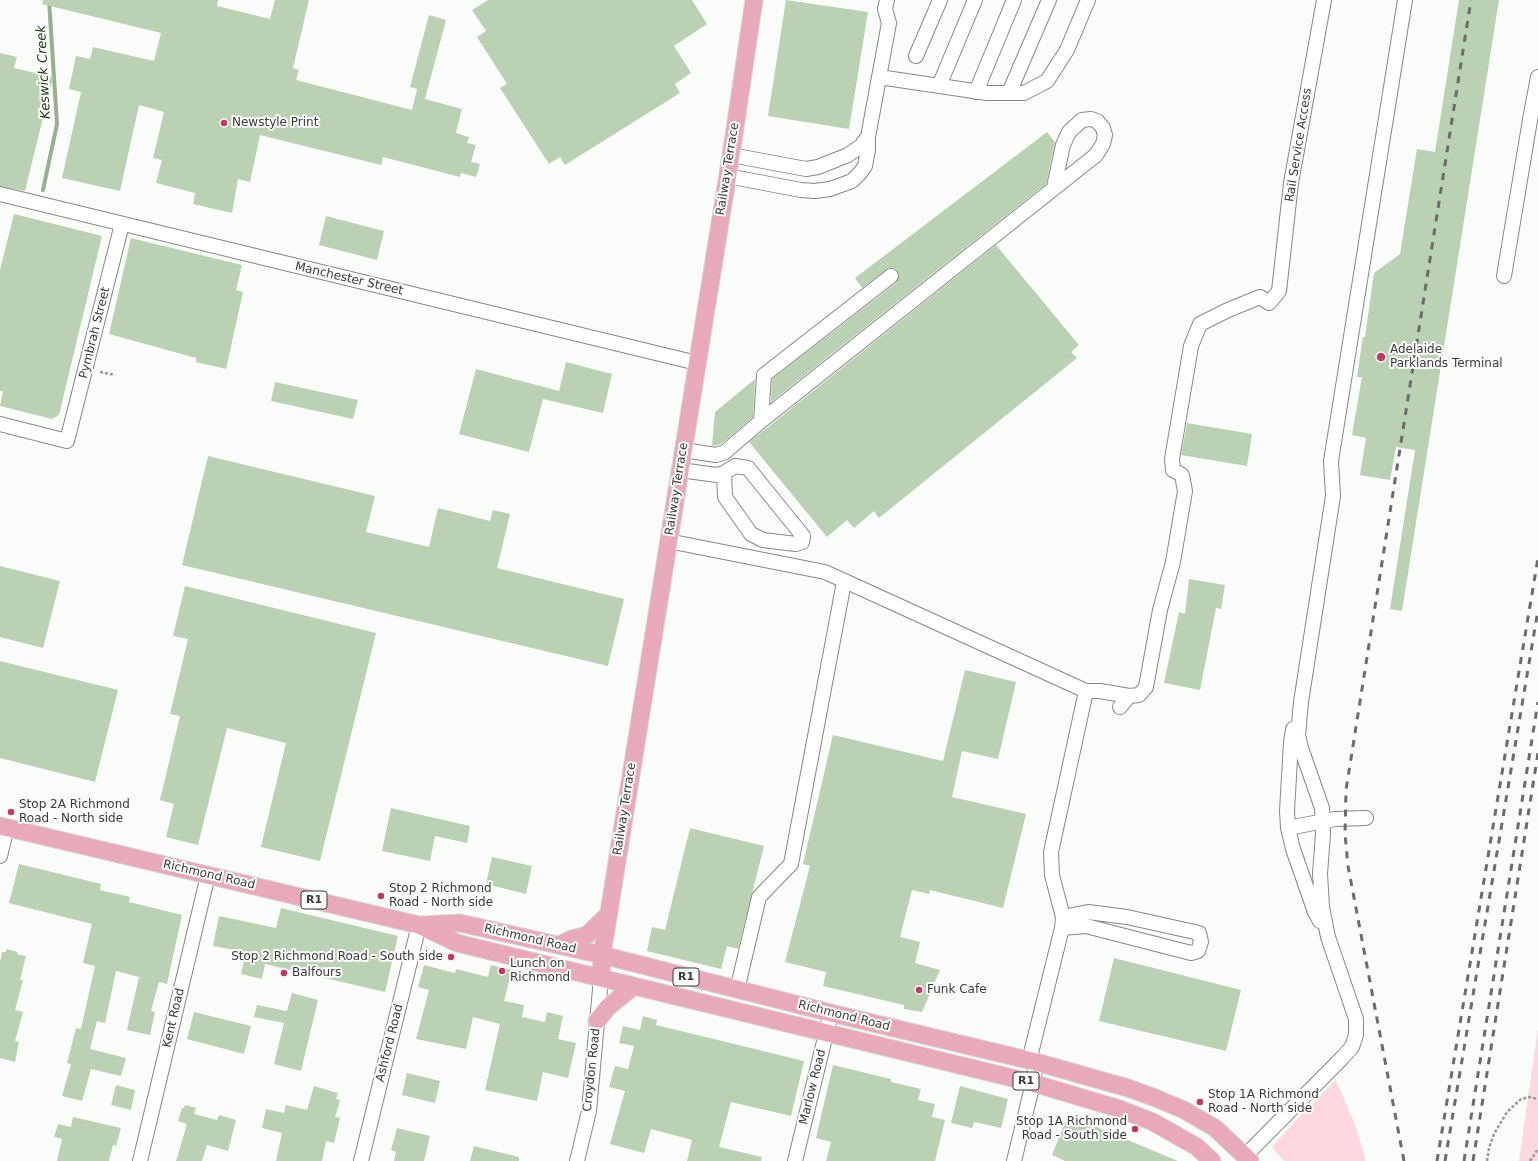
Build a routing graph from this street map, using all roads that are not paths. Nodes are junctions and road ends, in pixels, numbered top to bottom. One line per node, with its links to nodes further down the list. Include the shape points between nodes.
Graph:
1 (754, 0): 17 (main road, Railway Terrace)
2 (887, 0): 11 (street, via 885,9 889,23)
3 (940, 0): 10 (street)
4 (975, 0): 13 (street)
5 (1014, 0): 14 (street)
6 (1049, 0): 15 (street)
7 (1088, 0): 15 (street, via 1067,50 1047,81 1024,93)
8 (1324, 0): 32 (street, Rail Service Access, via 1291,183 1279,291 1269,303 1260,297 1200,324 1191,346 1172,458 1173,470 1182,474 1185,491 1173,562 1160,610 1146,687 1139,695 1124,701 1100,691)
9 (1405, 0): 33 (street, via 1331,461 1333,496)
10 (916, 56)
11 (879, 77): 13 (street); 16 (street)
12 (1538, 78): 23 (street)
13 (939, 86): 14 (street)
14 (976, 92): 15 (street)
15 (1009, 93)
16 (868, 137): 17 (street, via 861,146 848,154 818,167 806,169); 18 (street, via 865,166 860,173 852,181 830,189 801,190)
17 (731, 156): 18 (main road, Railway Terrace)
18 (727, 176): 24 (main road, Railway Terrace)
19 (1054, 187): 19 (street, via 1063,145 1069,132 1082,120 1097,121 1105,135 1096,155); 25 (street)
20 (0, 194): 21 (street, Manchester Street)
21 (122, 224): 24 (street, Manchester Street); 26 (street, Pymbrah Street, via 68,441)
22 (891, 276): 25 (street, via 764,375)
23 (1504, 276)
24 (698, 362): 27 (main road, Railway Terrace)
25 (761, 421): 27 (street, via 725,452 716,454)
26 (0, 424)
27 (683, 450): 28 (main road, Railway Terrace)
28 (680, 470): 29 (street, via 717,475); 30 (main road, Railway Terrace)
29 (724, 473): 29 (street, via 735,466 748,468 803,536 802,542 796,544 763,540 751,534 725,497)
30 (668, 541): 31 (street, via 825,572); 40 (main road, Railway Terrace)
31 (844, 582): 32 (street); 49 (street, via 791,864 760,897)
32 (1086, 691): 41 (street, via 1051,852 1052,876)
33 (1300, 702): 35 (street, via 1299,741); 37 (street, via 1291,742)
34 (1366, 818): 35 (street)
35 (1324, 821): 37 (street); 43 (street, via 1320,889)
36 (3, 827): 38 (street); 39 (main road, Richmond Road / R1)
37 (1288, 828): 43 (street, via 1315,912)
38 (0, 856)
39 (208, 875): 42 (main road, Richmond Road / R1); 56 (street, Kent Road)
40 (608, 918): 44 (main road, via 587,934); 45 (main road, Railway Terrace); 46 (main road, via 614,943 624,957)
41 (1063, 923): 41 (street, via 1088,912 1127,917 1199,933 1200,942 1198,951 1191,953 1086,926); 53 (street)
42 (419, 925): 44 (main road, Richmond Road / R1, via 460,923); 47 (main road, Richmond Road / R1, via 457,943); 57 (street, Ashford Road)
43 (1328, 937): 55 (street, via 1357,1024 1352,1046)
44 (559, 945): 45 (main road, Richmond Road / R1)
45 (602, 955): 46 (main road, Richmond Road / R1); 47 (main road, Railway Terrace)
46 (634, 964): 49 (main road, Richmond Road / R1)
47 (601, 978): 48 (main road, Richmond Road / R1); 51 (street, Croydon Road)
48 (634, 986): 51 (main road, via 608,1007); 52 (main road, Richmond Road / R1)
49 (737, 990): 50 (main road, Richmond Road / R1)
50 (831, 1014): 52 (street, Marlow Road); 53 (main road, Richmond Road / R1)
51 (597, 1020): 58 (street, Croydon Road, via 589,1111)
52 (827, 1032): 54 (main road, Richmond Road / R1); 59 (street, Marlow Road)
53 (1032, 1062): 54 (street); 55 (main road, Richmond Road / R1, via 1153,1096 1184,1110 1215,1128)
54 (1033, 1083): 60 (street); 61 (main road, Richmond Road / R1, via 1154,1122 1197,1147)
55 (1246, 1159)
56 (140, 1161)
57 (361, 1161)
58 (577, 1161)
59 (795, 1161)
60 (1014, 1161)
61 (1212, 1161)

